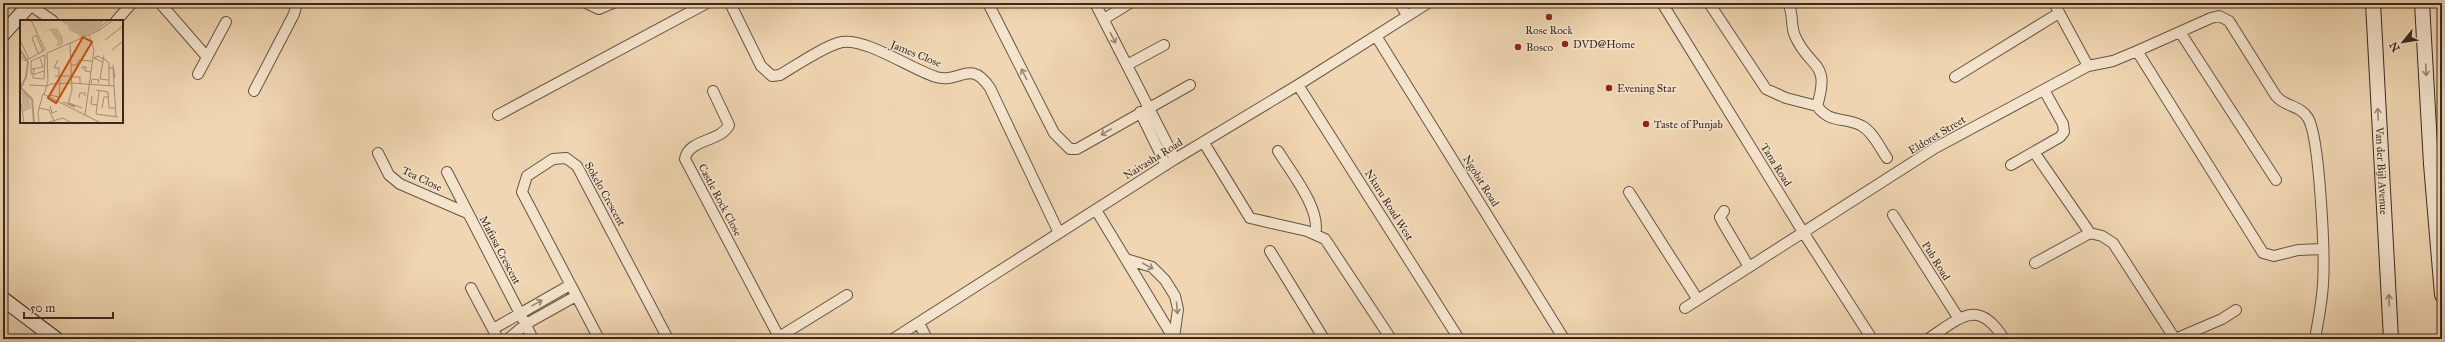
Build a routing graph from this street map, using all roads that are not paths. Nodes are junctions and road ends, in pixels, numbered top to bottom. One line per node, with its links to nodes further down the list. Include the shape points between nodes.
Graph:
1 (132, 3): 24 (street)
2 (160, 3): 31 (street)
3 (297, 3): 39 (street, via 294,14)
4 (586, 3): 5 (street, via 599,9)
5 (613, 3)
6 (707, 3): 44 (street)
7 (730, 3): 61 (street, James Close, via 762,66 772,76 780,75 836,44 847,42 870,48 937,77 974,74 980,76 990,88)
8 (988, 3): 43 (street, one-way to 8, via 1077,149 1064,146 1054,132)
9 (1095, 3): 22 (street)
10 (1130, 3): 22 (street)
11 (1400, 3): 21 (street)
12 (1428, 3): 21 (street, Naivasha Road)
13 (1662, 3): 60 (street, Tana Road)
14 (1709, 3): 41 (street, via 1766,89 1786,98)
15 (1788, 3): 41 (street, via 1793,16 1794,35 1823,78 1823,88)
16 (2054, 3): 20 (street)
17 (2373, 3): 102 (main road, Van der Bijl Avenue, one-way to 17)
18 (2422, 3): 72 (main road, one-way to 72, via 2431,164)
19 (31, 4): 23 (street); 27 (main road)
20 (2059, 13): 33 (street); 35 (street)
21 (1407, 16): 28 (street, Naivasha Road)
22 (1104, 19): 32 (street, one-way to 32)
23 (52, 20)
24 (117, 20)
25 (226, 22): 31 (street)
26 (2180, 32): 30 (street, Eldoret Street); 54 (street); 64 (street, Eldoret Street, via 2215,16 2225,18 2232,24 2276,96 2281,102 2304,112 2308,118 2316,139)
27 (3, 34)
28 (1376, 36): 37 (street, Naivasha Road); 96 (street, Ngobit Road)
29 (1164, 45): 32 (street)
30 (2137, 51): 33 (street, Eldoret Street, via 2113,61); 64 (street, via 2263,253 2274,256 2298,250)
31 (207, 57): 34 (street)
32 (1127, 65): 42 (street)
33 (2088, 66): 38 (street, Eldoret Street)
34 (198, 74)
35 (1955, 77)
36 (1190, 85): 42 (street)
37 (1298, 85): 45 (street, Naivasha Road); 95 (street, Nkuru Road West)
38 (2044, 90): 47 (street, via 2063,124 2064,132); 60 (street, Eldoret Street, via 1935,148)
39 (254, 91)
40 (713, 91): 83 (street, Castle Rock Close, via 729,124 720,134 689,150 685,159)
41 (1817, 106): 49 (street, via 1825,116 1864,127)
42 (1149, 107): 43 (street); 50 (street)
43 (1140, 112): 51 (street)
44 (498, 115)
45 (1204, 143): 50 (street, Naivasha Road); 63 (street, via 1250,218)
46 (1278, 151): 63 (street, via 1311,206 1317,220)
47 (2034, 152): 52 (street); 62 (street)
48 (378, 153): 58 (street, Tea Close, via 389,175 400,184)
49 (1887, 158)
50 (1175, 159): 51 (street, Naivasha Road)
51 (1166, 165): 56 (street, Naivasha Road)
52 (2011, 165)
53 (447, 172): 58 (street, Mafusa Crescent)
54 (2276, 180)
55 (1629, 192): 75 (street)
56 (1096, 210): 61 (street, Naivasha Road); 66 (street)
57 (1724, 211): 68 (street, via 1720,217 1722,223)
58 (467, 213): 78 (street, Mafusa Crescent)
59 (1892, 215): 79 (street, Pub Road)
60 (1803, 232): 68 (street, Eldoret Street); 97 (street, Tana Road)
61 (1059, 233): 80 (street, Naivasha Road)
62 (2090, 233): 67 (street); 100 (street, via 2102,236 2113,244)
63 (1315, 234): 94 (street, via 1325,239 1333,249)
64 (2322, 249): 101 (street, Eldoret Street, via 2324,283)
65 (1270, 251): 93 (street)
66 (1126, 259): 92 (street); 92 (street, one-way to 92, via 1152,267 1165,280 1178,309)
67 (2035, 263)
68 (1749, 267): 75 (street, Eldoret Street)
69 (570, 285): 73 (street, Sokelo Crescent); 78 (street, one-way to 69); 89 (street, Sokelo Crescent, via 522,192 527,176 532,171 559,157 566,158 577,166)
70 (472, 288): 82 (street)
71 (847, 295): 83 (street, Castle Rock Close)
72 (2442, 295)
73 (576, 296): 81 (street); 88 (street, Sokelo Crescent)
74 (3, 299): 84 (main road)
75 (1698, 300): 76 (street, Eldoret Street)
76 (1685, 308)
77 (2236, 310): 100 (street, via 2222,319)
78 (520, 312): 81 (street, Mafusa Crescent); 82 (street)
79 (1959, 319): 98 (street); 99 (street, via 1969,315 1980,315 1986,318)
80 (919, 323): 90 (street, Naivasha Road); 91 (street)
81 (526, 324): 86 (street); 87 (street, Mafusa Crescent)
82 (493, 329): 85 (street)
83 (779, 338)
84 (56, 339)
85 (498, 339)
86 (508, 339)
87 (533, 339)
88 (599, 339)
89 (668, 339)
90 (893, 339)
91 (927, 339)
92 (1174, 339)
93 (1324, 339)
94 (1391, 339)
95 (1459, 339)
96 (1564, 339)
97 (1872, 339)
98 (1928, 339)
99 (2004, 339)
100 (2175, 339)
101 (2315, 339)
102 (2391, 339)

